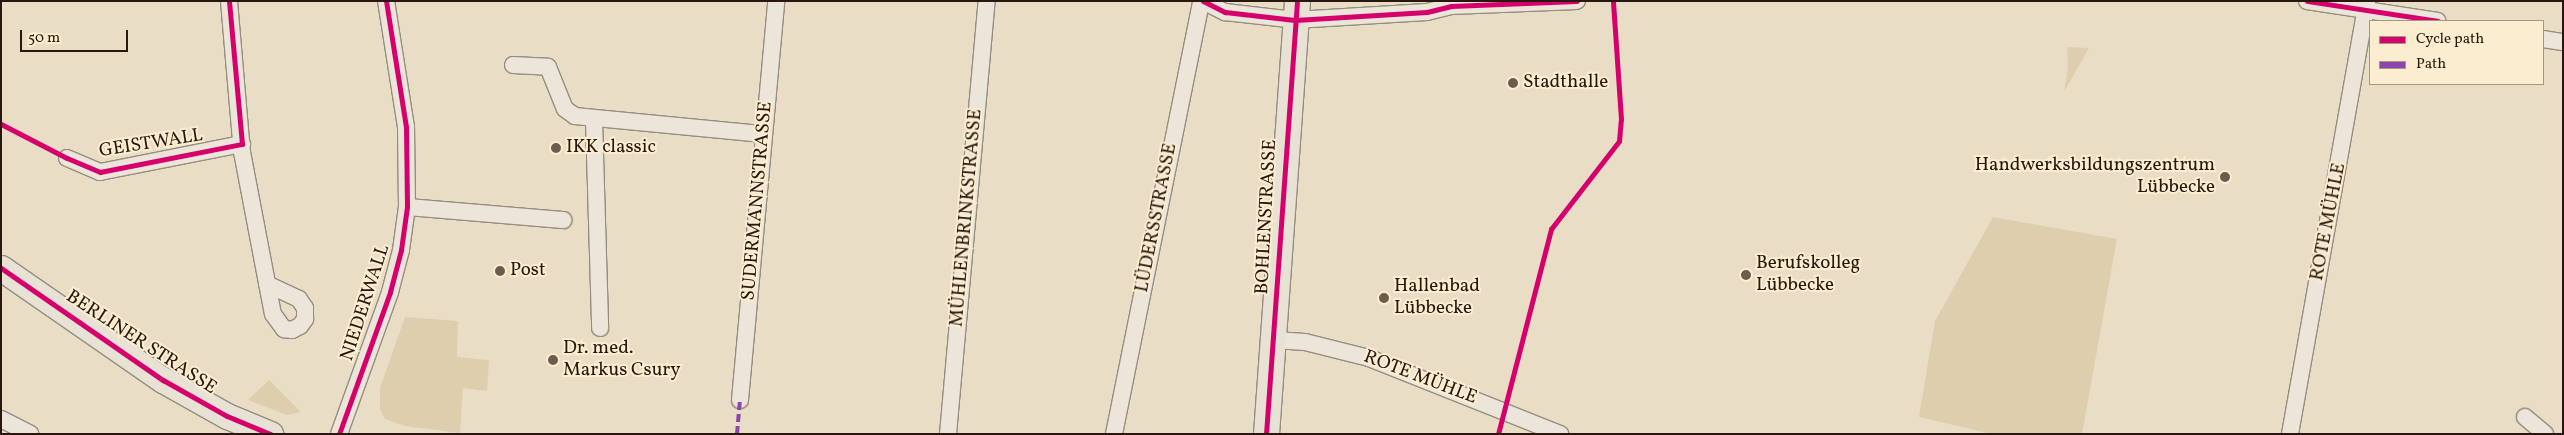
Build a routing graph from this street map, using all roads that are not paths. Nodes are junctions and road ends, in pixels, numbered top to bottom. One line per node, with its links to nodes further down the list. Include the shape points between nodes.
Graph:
1 (229, 1): 18 (street)
2 (386, 1): 20 (street, NIEDERWALL, via 406,127)
3 (776, 1): 17 (street, SUDERMANNSTRASSE)
4 (987, 1): 32 (street, MÜHLENBRINKSTRASSE)
5 (1202, 1): 11 (street, via 1225,12); 33 (street, LÜDERSSTRASSE)
6 (1432, 1): 10 (street)
7 (1577, 1): 10 (street)
8 (2307, 1): 9 (street)
9 (2366, 5): 12 (street); 36 (street, ROTE MÜHLE)
10 (1451, 6): 11 (street, via 1408,14)
11 (1296, 11): 25 (main road, BOHLENSTRASSE)
12 (2433, 20)
13 (2544, 39): 14 (street)
14 (2563, 42)
15 (513, 64): 16 (street, via 548,67 565,109 575,116)
16 (594, 120): 17 (street); 24 (street)
17 (764, 134): 26 (street, SUDERMANNSTRASSE)
18 (242, 144): 19 (street, GEISTWALL, via 100,172); 23 (street)
19 (67, 158)
20 (407, 207): 21 (street); 31 (street, NIEDERWALL, via 401,250 390,292)
21 (563, 220)
22 (1, 268): 30 (main road, BERLINER STRASSE, via 163,380 227,416)
23 (267, 284)
24 (600, 328)
25 (1275, 340): 34 (main road, BOHLENSTRASSE); 35 (street, ROTE MÜHLE, via 1305,342 1369,358)
26 (740, 400)
27 (2524, 417): 37 (street)
28 (1, 419): 29 (street)
29 (30, 434)
30 (270, 434)
31 (339, 434)
32 (948, 434)
33 (1114, 434)
34 (1266, 434)
35 (1560, 434)
36 (2290, 434)
37 (2545, 434)

